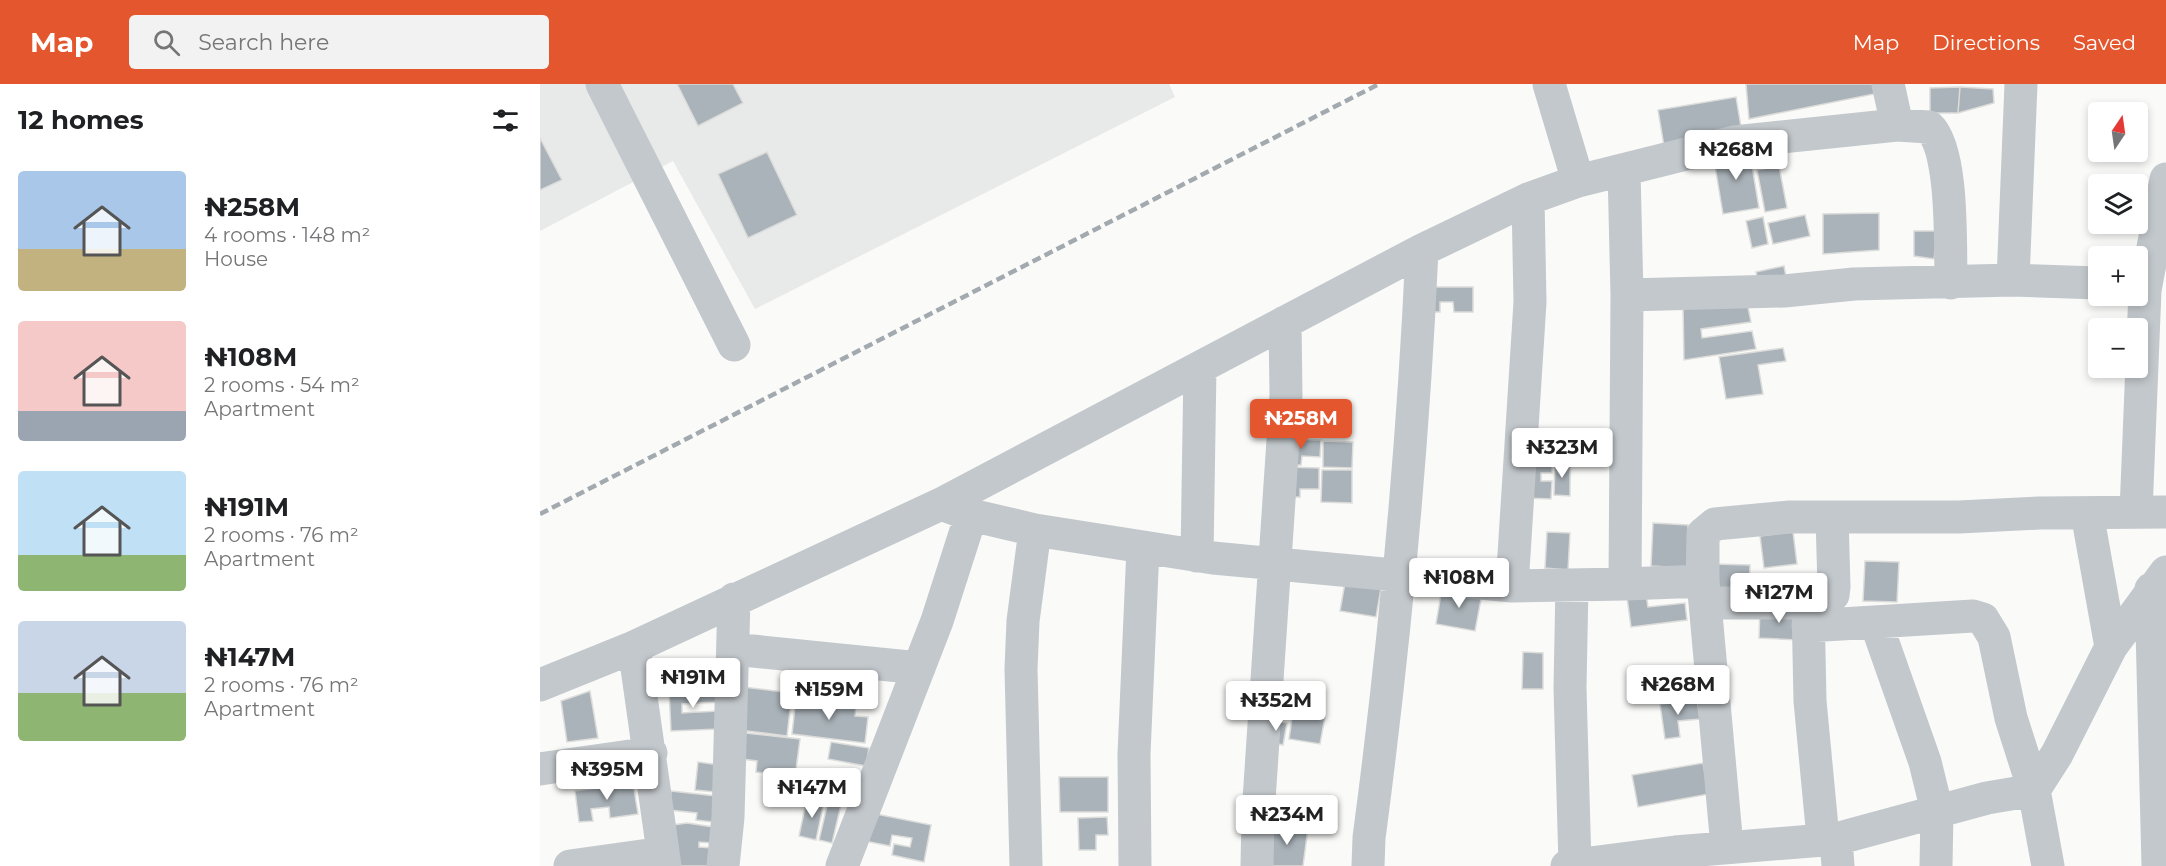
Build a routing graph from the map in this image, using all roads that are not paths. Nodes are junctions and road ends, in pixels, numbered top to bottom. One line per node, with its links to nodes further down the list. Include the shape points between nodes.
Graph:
1 (603, 84): 17 (street)
2 (1548, 84): 8 (street)
3 (1888, 84): 5 (street)
4 (2021, 84): 11 (street)
5 (1897, 125): 6 (street, via 1734,142); 12 (street, via 1929,127 1938,135 1949,195)
6 (1624, 170): 8 (street); 15 (street)
7 (2166, 179): 14 (street)
8 (1578, 180): 9 (street)
9 (1528, 199): 10 (street); 32 (street, via 1530,302)
10 (1422, 250): 16 (street); 28 (street, via 1415,406)
11 (2013, 280): 12 (street); 13 (street)
12 (1951, 283): 15 (street)
13 (2088, 283)
14 (2150, 291): 20 (street)
15 (1627, 294): 31 (street)
16 (1285, 322): 18 (street); 27 (street, via 1286,395)
17 (734, 345)
18 (1200, 367): 19 (street); 26 (street)
19 (941, 504): 22 (street); 34 (street)
20 (2151, 512): 21 (street)
21 (2087, 513): 23 (street); 38 (street)
22 (972, 515): 24 (street); 40 (street)
23 (1832, 517): 33 (street, via 1715,524 1703,534); 35 (street, via 1833,596)
24 (1035, 530): 25 (street); 52 (street, via 1023,621)
25 (1143, 548): 26 (street); 53 (street, via 1134,754)
26 (1197, 556): 27 (street)
27 (1275, 565): 28 (street); 54 (street)
28 (1400, 576): 32 (street); 55 (street)
29 (2158, 581): 38 (street); 59 (street)
30 (1572, 585): 31 (street); 32 (street); 56 (street)
31 (1625, 585): 33 (street)
32 (1512, 586)
33 (1705, 592): 35 (street); 46 (street)
34 (734, 599): 37 (street); 39 (street)
35 (1808, 615): 36 (street); 47 (street, via 1810,701)
36 (1876, 623): 44 (street, via 1973,616 1983,619 1994,637 2012,718); 45 (street, via 1925,762)
37 (634, 647): 41 (street); 42 (street)
38 (2111, 647): 44 (street, via 2057,754)
39 (733, 650): 40 (street); 50 (street)
40 (919, 668): 51 (street)
41 (540, 685)
42 (651, 753): 43 (street); 48 (street)
43 (540, 769)
44 (2034, 790): 45 (street); 58 (street)
45 (1937, 811): 47 (street); 57 (street)
46 (1727, 847): 47 (street); 56 (street)
47 (1832, 848)
48 (664, 859): 49 (street)
49 (570, 866)
50 (723, 866)
51 (842, 866)
52 (1026, 866)
53 (1135, 866)
54 (1257, 866)
55 (1368, 866)
56 (1571, 866)
57 (1936, 866)
58 (2048, 866)
59 (2158, 866)

